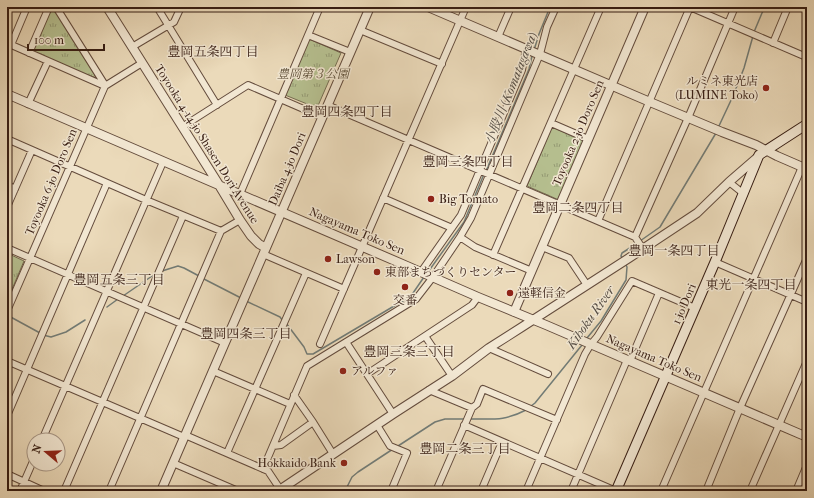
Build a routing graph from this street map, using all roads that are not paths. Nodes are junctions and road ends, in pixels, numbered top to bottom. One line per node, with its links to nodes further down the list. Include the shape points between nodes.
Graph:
1 (27, 7): 25 (street)
2 (49, 7): 30 (street)
3 (56, 7): 36 (street)
4 (107, 7): 26 (street, Toyooka 4-14-jo Shasen Dori Avenue)
5 (157, 7): 20 (street)
6 (180, 7): 20 (street, via 174,22)
7 (320, 7): 22 (street)
8 (370, 7): 21 (street, Daiba 4-jo Dori)
9 (428, 7): 18 (street)
10 (466, 7): 18 (street)
11 (511, 7): 23 (street)
12 (556, 7): 29 (street)
13 (601, 7): 35 (street)
14 (645, 7): 37 (street, Toyooka 2-jo Doro Sen)
15 (690, 7): 19 (street); 40 (street)
16 (735, 7): 19 (street)
17 (788, 7): 24 (street)
18 (460, 21): 23 (street); 34 (street)
19 (728, 23): 24 (street); 45 (street)
20 (168, 25): 26 (street); 42 (street)
21 (360, 30): 28 (street, Daiba 4-jo Dori); 34 (street)
22 (308, 35): 28 (street); 39 (street)
23 (498, 37): 29 (street)
24 (774, 43): 31 (street)
25 (9, 44): 30 (street)
26 (132, 47): 33 (street, Toyooka 4-14-jo Shasen Dori Avenue)
27 (807, 49): 31 (street)
28 (350, 52): 43 (street, Daiba 4-jo Dori)
29 (533, 52): 35 (street); 58 (street); 58 (street, via 522,70)
30 (29, 53): 32 (street)
31 (806, 57)
32 (48, 61): 36 (street); 41 (street)
33 (142, 63): 36 (street); 48 (street, Toyooka 4-14-jo Shasen Dori Avenue)
34 (442, 64): 52 (street)
35 (574, 70): 37 (street); 46 (street)
36 (105, 86): 49 (street, Toyooka 6-jo Doro Sen)
37 (611, 86): 40 (street); 51 (street, Toyooka 2-jo Doro Sen)
38 (7, 94): 41 (street, Nagayama Toko Sen)
39 (281, 99): 42 (street, via 248,85); 44 (street); 65 (street)
40 (650, 102): 45 (street); 74 (street)
41 (28, 104): 49 (street, Nagayama Toko Sen)
42 (217, 105): 48 (street)
43 (327, 105): 44 (street, Daiba 4-jo Dori); 52 (street)
44 (322, 117): 71 (street, Daiba 4-jo Dori)
45 (688, 118): 54 (street, via 756,145); 78 (street)
46 (551, 123): 51 (street); 64 (street)
47 (807, 124): 54 (main road)
48 (182, 127): 62 (street, Toyooka 4-14-jo Shasen Dori Avenue)
49 (87, 128): 55 (street, Nagayama Toko Sen); 56 (street, Toyooka 6-jo Doro Sen)
50 (7, 139): 53 (street)
51 (588, 139): 69 (street, Toyooka 2-jo Doro Sen)
52 (408, 140): 58 (street); 67 (street)
53 (32, 150): 56 (street); 63 (street)
54 (763, 153): 57 (street); 59 (street); 66 (main road, 1-jo Dori)
55 (163, 162): 62 (street, Nagayama Toko Sen); 68 (street)
56 (70, 167): 60 (street); 84 (street, Toyooka 6-jo Doro Sen)
57 (805, 168): 91 (street)
58 (485, 172): 64 (street); 75 (street); 77 (street, via 471,218)
59 (729, 182): 66 (street); 78 (street, via 697,213)
60 (107, 183): 68 (street); 89 (street)
61 (7, 185): 63 (street)
62 (219, 185): 65 (street, Nagayama Toko Sen); 73 (street, Toyooka 4-14-jo Shasen Dori Avenue)
63 (15, 189): 70 (street)
64 (522, 189): 69 (street); 83 (street)
65 (240, 194): 71 (street, Nagayama Toko Sen)
66 (744, 194): 86 (main road, 1-jo Dori)
67 (384, 198): 75 (street); 79 (street)
68 (146, 200): 72 (street); 94 (street)
69 (560, 205): 74 (street); 80 (street, Toyooka 2-jo Doro Sen)
70 (7, 207)
71 (282, 212): 79 (street, Nagayama Toko Sen); 82 (street, Daiba 4-jo Dori)
72 (183, 216): 76 (street); 99 (street)
73 (240, 220): 76 (street); 82 (street, Toyooka 4-14-jo Shasen Dori Avenue, via 250,236)
74 (598, 221): 78 (street)
75 (452, 228): 90 (street)
76 (221, 231): 104 (street)
77 (460, 237): 83 (street); 90 (street)
78 (639, 242): 92 (street, via 629,258)
79 (362, 247): 90 (street, Nagayama Toko Sen); 93 (street)
80 (542, 247): 87 (street, Toyooka 2-jo Doro Sen); 92 (street, via 569,258)
81 (7, 248): 84 (street)
82 (265, 251): 88 (street); 107 (street, Daiba 4-jo Dori)
83 (493, 255): 87 (street)
84 (30, 258): 89 (street); 101 (street, Toyooka 6-jo Doro Sen)
85 (807, 258): 96 (street)
86 (715, 262): 91 (street); 100 (main road, 1-jo Dori)
87 (532, 271): 102 (street, Toyooka 2-jo Doro Sen)
88 (306, 273): 93 (street); 121 (street)
89 (68, 275): 94 (street); 114 (street)
90 (427, 275): 97 (street, Nagayama Toko Sen); 106 (street, via 416,299)
91 (754, 279): 96 (street); 123 (street)
92 (587, 285): 103 (street)
93 (344, 289): 108 (street)
94 (107, 292): 99 (street); 120 (street)
95 (659, 293): 100 (street); 109 (street, via 632,282 597,337); 111 (street)
96 (791, 295): 98 (street); 128 (street)
97 (478, 297): 102 (street, Nagayama Toko Sen); 105 (street, via 472,305)
98 (807, 302)
99 (144, 308): 104 (street); 125 (street)
100 (695, 308): 119 (main road, 1-jo Dori)
101 (7, 311)
102 (514, 312): 103 (street, Nagayama Toko Sen)
103 (533, 320): 109 (street, Nagayama Toko Sen); 110 (street)
104 (182, 324): 107 (street); 131 (street)
105 (425, 336): 116 (street); 118 (street)
106 (346, 342): 116 (street); 124 (street, via 306,366)
107 (225, 343): 115 (street, Daiba 4-jo Dori)
108 (320, 344)
109 (589, 344): 111 (street, Nagayama Toko Sen); 132 (street)
110 (489, 348): 117 (street); 118 (street)
111 (629, 360): 119 (street, Nagayama Toko Sen); 150 (street)
112 (807, 361): 136 (street)
113 (7, 362): 114 (street)
114 (27, 370): 120 (street); 130 (street)
115 (213, 371): 121 (street); 138 (street, Daiba 4-jo Dori)
116 (367, 374): 129 (street)
117 (548, 374)
118 (452, 376): 122 (street)
119 (666, 376): 123 (street, Nagayama Toko Sen); 164 (main road, 1-jo Dori)
120 (65, 387): 125 (street); 137 (street)
121 (256, 389): 126 (street); 142 (street)
122 (429, 390): 127 (street); 129 (street)
123 (704, 392): 128 (street, Nagayama Toko Sen); 165 (street)
124 (294, 396): 126 (street); 133 (street)
125 (103, 403): 131 (street); 155 (street)
126 (290, 404): 141 (street)
127 (472, 408): 132 (street, via 477,404 483,389); 134 (street)
128 (740, 408): 136 (street, Nagayama Toko Sen); 166 (street)
129 (393, 414): 135 (street)
130 (7, 416)
131 (140, 419): 138 (street); 156 (street)
132 (557, 420): 144 (street)
133 (313, 422): 141 (street, via 281,445); 143 (street)
134 (465, 424): 140 (street); 160 (street)
135 (377, 425): 143 (street); 159 (street, via 390,446 407,453)
136 (780, 425): 139 (street, Nagayama Toko Sen); 167 (street)
137 (45, 432)
138 (184, 436): 142 (street); 145 (street, Daiba 4-jo Dori)
139 (807, 437)
140 (502, 442): 144 (street); 161 (street)
141 (273, 446): 147 (street)
142 (227, 453): 147 (street)
143 (333, 454): 152 (street)
144 (541, 458): 150 (street); 162 (street)
145 (173, 463): 157 (street, Daiba 4-jo Dori); 158 (street)
146 (807, 464): 168 (street)
147 (266, 470): 152 (street)
148 (28, 472): 151 (street)
149 (7, 474): 151 (street)
150 (579, 474): 163 (street); 164 (street)
151 (24, 482): 153 (street); 154 (street)
152 (279, 490)
153 (20, 491)
154 (44, 491)
155 (64, 491)
156 (109, 491)
157 (161, 491)
158 (238, 491)
159 (391, 491)
160 (436, 491)
161 (481, 491)
162 (526, 491)
163 (571, 491)
164 (616, 491)
165 (661, 491)
166 (706, 491)
167 (750, 491)
168 (796, 491)

